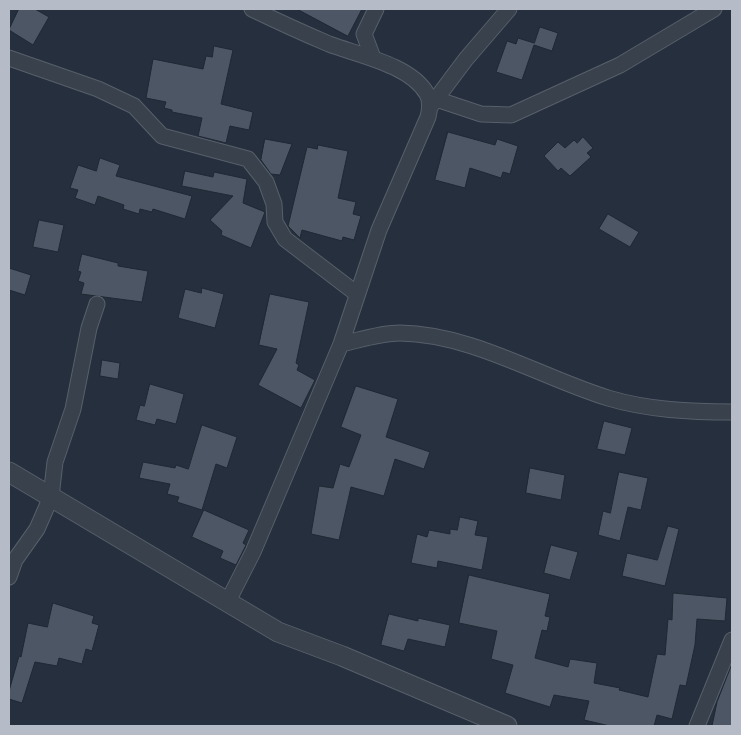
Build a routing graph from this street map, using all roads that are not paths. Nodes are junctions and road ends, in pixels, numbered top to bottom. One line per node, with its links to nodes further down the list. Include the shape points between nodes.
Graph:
1 (252, 9): 6 (street, via 315,38)
2 (376, 9): 6 (street, via 364,34)
3 (509, 9): 7 (street)
4 (714, 9): 7 (street, via 620,65 517,113 492,116)
5 (9, 58): 8 (street, via 98,89 134,106 162,136 248,159 266,182 274,204 275,222 285,239)
6 (373, 58): 7 (street, via 397,69 420,86)
7 (433, 104): 8 (street, via 379,230)
8 (357, 294): 10 (street)
9 (97, 304): 13 (street, via 73,409 55,462)
10 (340, 344): 11 (street, via 401,333 448,338 469,343 527,369 609,398 659,408); 15 (street, via 253,552)
11 (732, 412)
12 (9, 472): 13 (street)
13 (51, 497): 14 (street); 15 (street)
14 (9, 577)
15 (226, 603): 17 (street, via 278,632)
16 (732, 640): 18 (street)
17 (507, 726)
18 (697, 726)

